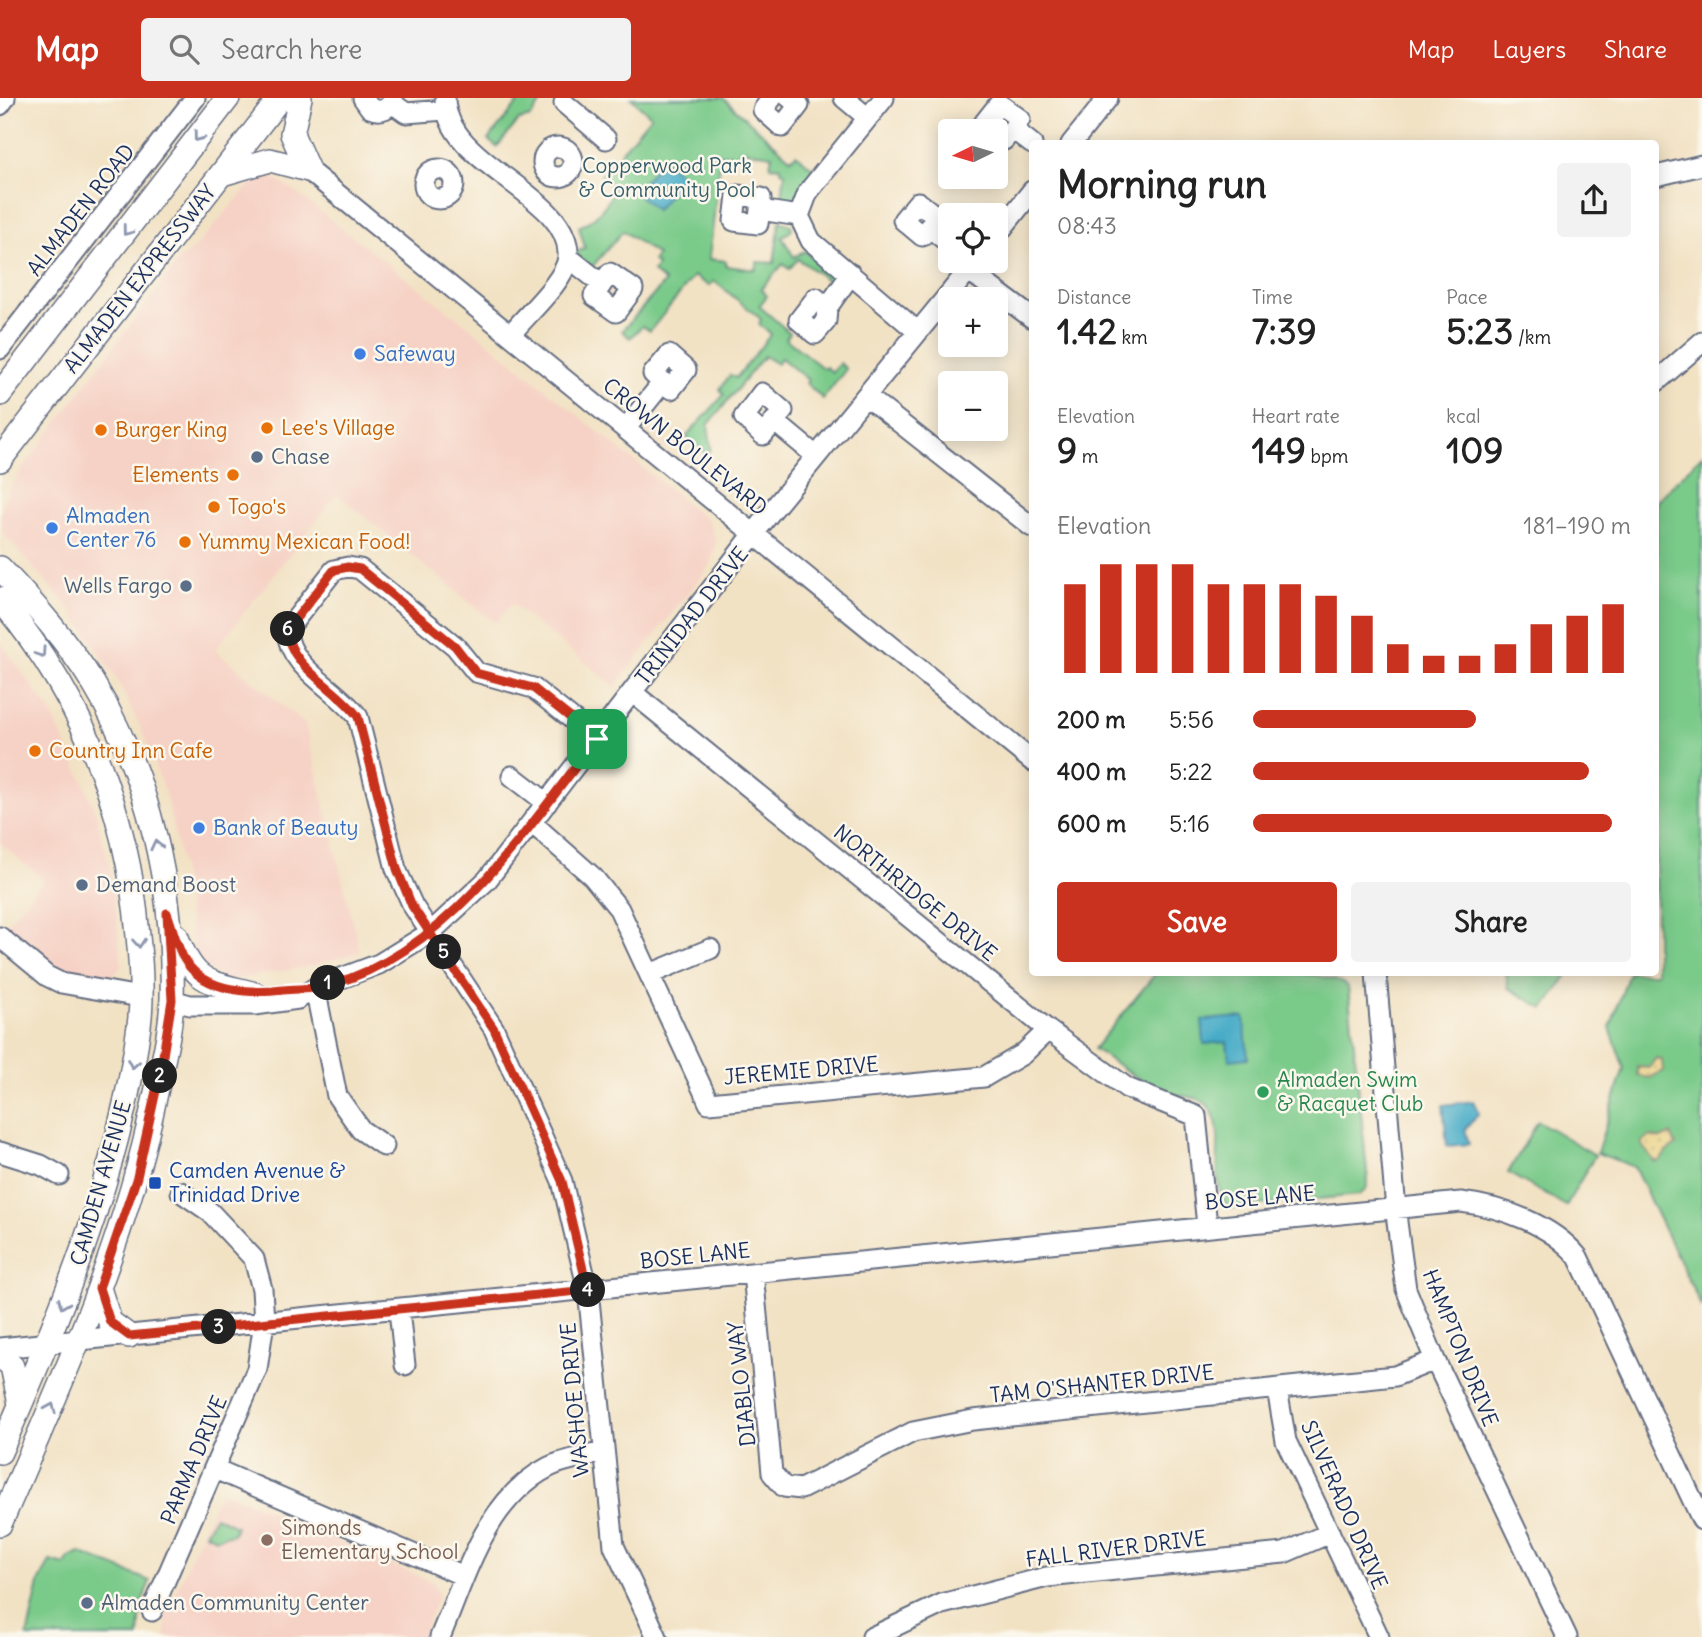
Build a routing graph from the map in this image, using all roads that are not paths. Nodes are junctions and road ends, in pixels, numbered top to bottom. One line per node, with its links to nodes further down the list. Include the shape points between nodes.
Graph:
1 (5, 98): 15 (street)
2 (195, 98): 45 (street, ALMADEN ROAD)
3 (228, 98): 48 (main road, ALMADEN EXPRESSWAY, one-way to 48)
4 (280, 98): 25 (main road, ALMADEN EXPRESSWAY)
5 (300, 98): 24 (main road, via 292,134)
6 (363, 98): 12 (street, via 375,110)
7 (772, 98): 8 (street, via 763,110 782,127 799,105)
8 (790, 98)
9 (844, 98): 16 (street)
10 (884, 98): 16 (street)
11 (1108, 98): 20 (street)
12 (393, 100): 14 (street, via 406,113)
13 (564, 103): 17 (street)
14 (445, 104): 22 (street, via 452,128)
15 (0, 105)
16 (868, 118): 31 (street, via 808,192)
17 (590, 125): 19 (street); 27 (street, via 568,150 573,164 569,173 560,177 546,172)
18 (1008, 134): 21 (street)
19 (606, 139)
20 (1074, 140)
21 (1029, 143)
22 (469, 148): 27 (street); 29 (street, via 450,172 454,180 451,194)
23 (1702, 165): 26 (street)
24 (309, 170): 25 (main road, via 270,160); 43 (street, CROWN BOULEVARD)
25 (222, 174): 53 (main road, ALMADEN EXPRESSWAY)
26 (1659, 175)
27 (526, 195): 35 (street, via 559,225)
28 (1029, 195): 32 (street)
29 (424, 201)
30 (760, 210): 31 (street)
31 (799, 216): 38 (street, via 811,242)
32 (1008, 221)
33 (929, 227): 34 (street)
34 (938, 234)
35 (568, 257): 39 (street); 43 (street, via 557,281)
36 (962, 273): 42 (street, TRINIDAD DRIVE)
37 (980, 273): 41 (street)
38 (851, 274): 40 (street); 42 (street)
39 (602, 284)
40 (827, 308)
41 (1029, 315)
42 (918, 331): 49 (street, TRINIDAD DRIVE)
43 (511, 334): 51 (street, CROWN BOULEVARD)
44 (1702, 342): 46 (street)
45 (0, 349)
46 (1659, 379)
47 (663, 382): 51 (street)
48 (0, 394)
49 (866, 396): 52 (street, TRINIDAD DRIVE); 54 (street)
50 (774, 422): 52 (street)
51 (626, 428): 55 (street, CROWN BOULEVARD)
52 (816, 456): 55 (street, TRINIDAD DRIVE)
53 (0, 460)
54 (1029, 525)
55 (756, 533): 58 (street, TRINIDAD DRIVE); 60 (street, CROWN BOULEVARD)
56 (0, 568): 64 (main road, CAMDEN AVENUE, one-way to 56, via 155,839 116,727 92,681)
57 (0, 599): 72 (main road, CAMDEN AVENUE, one-way to 72, via 53,671 99,760 127,851 136,902)
58 (633, 693): 59 (street, TRINIDAD DRIVE); 74 (street, NORTHRIDGE DRIVE)
59 (597, 739): 62 (street, TRINIDAD DRIVE); 65 (street, WASHOE DRIVE, via 533,688 476,673 455,646 360,569 334,570 290,625 288,642 293,656 346,700 358,717 397,869 412,906)
60 (1029, 759)
61 (512, 776): 62 (street)
62 (547, 803): 63 (street, TRINIDAD DRIVE)
63 (532, 823): 65 (street, TRINIDAD DRIVE, via 487,880); 68 (street, JEREMIE DRIVE, via 593,877 619,909)
64 (167, 913): 71 (main road, via 186,962 202,980); 73 (main road, CAMDEN AVENUE)
65 (431, 932): 70 (street, TRINIDAD DRIVE, via 379,964); 83 (street, WASHOE DRIVE, via 494,1029 562,1181)
66 (0, 937): 72 (street, TRINIDAD DRIVE, via 61,983)
67 (710, 949): 68 (street)
68 (650, 974): 74 (street, JEREMIE DRIVE, via 709,1103 984,1077 1023,1054)
69 (1376, 976): 79 (street, HAMPTON DRIVE)
70 (315, 988): 71 (street, TRINIDAD DRIVE); 73 (street, TRINIDAD DRIVE, via 298,999 256,1005 190,1005); 75 (street, via 337,1096 362,1130)
71 (255, 994): 73 (street, TRINIDAD DRIVE, via 190,992)
72 (140, 997): 73 (main road, TRINIDAD DRIVE); 88 (main road, CAMDEN AVENUE, one-way to 88, via 140,1023 118,1138 86,1242)
73 (172, 1000): 82 (main road, CAMDEN AVENUE, via 146,1142)
74 (1048, 1030): 80 (street, NORTHRIDGE DRIVE, via 1127,1088 1196,1116)
75 (384, 1146)
76 (0, 1152): 77 (street)
77 (59, 1175)
78 (181, 1192): 85 (street, PARMA DRIVE, via 211,1212 254,1259)
79 (1396, 1208): 80 (street, BOSE LANE); 91 (street, HAMPTON DRIVE, via 1406,1289); 99 (street, BOSE LANE, via 1474,1204 1549,1230 1564,1242 1584,1269)
80 (1207, 1226): 81 (street, BOSE LANE)
81 (753, 1273): 83 (street, BOSE LANE); 98 (street, DIABLO WAY, via 772,1473)
82 (99, 1288): 86 (main road, via 110,1322); 87 (main road, CAMDEN AVENUE)
83 (588, 1290): 84 (street, BOSE LANE); 96 (street, WASHOE DRIVE)
84 (399, 1310): 85 (street, BOSE LANE); 92 (street)
85 (264, 1322): 86 (street, BOSE LANE); 97 (street, PARMA DRIVE, via 257,1369)
86 (129, 1336): 87 (street, BOSE LANE)
87 (80, 1341): 88 (street, BOSE LANE); 100 (main road, CAMDEN AVENUE, one-way to 87)
88 (47, 1344): 89 (street, BOSE LANE); 94 (main road, CAMDEN AVENUE)
89 (0, 1348)
90 (0, 1356): 94 (main road, via 12,1366)
91 (1436, 1360): 93 (street, TAM O'SHANTER DRIVE, via 1395,1376); 108 (street, HAMPTON DRIVE)
92 (405, 1365)
93 (1277, 1389): 98 (street, TAM O'SHANTER DRIVE, via 973,1420 913,1433 801,1489); 101 (street, SILVERADO DRIVE, via 1286,1441)
94 (20, 1404): 95 (main road, CAMDEN AVENUE)
95 (0, 1452)
96 (602, 1452): 102 (street, via 550,1467 512,1494 486,1531); 105 (street, WASHOE DRIVE, via 614,1546)
97 (215, 1469): 102 (street); 103 (street, PARMA DRIVE)
98 (784, 1487)
99 (1702, 1520)
100 (0, 1524)
101 (1330, 1533): 106 (street, FALL RIVER DRIVE, via 1284,1552 1047,1577 942,1604); 107 (street, SILVERADO DRIVE)
102 (464, 1576): 104 (street)
103 (152, 1611)
104 (447, 1635)
105 (657, 1637)
106 (872, 1637)
107 (1379, 1637)
108 (1567, 1637)

